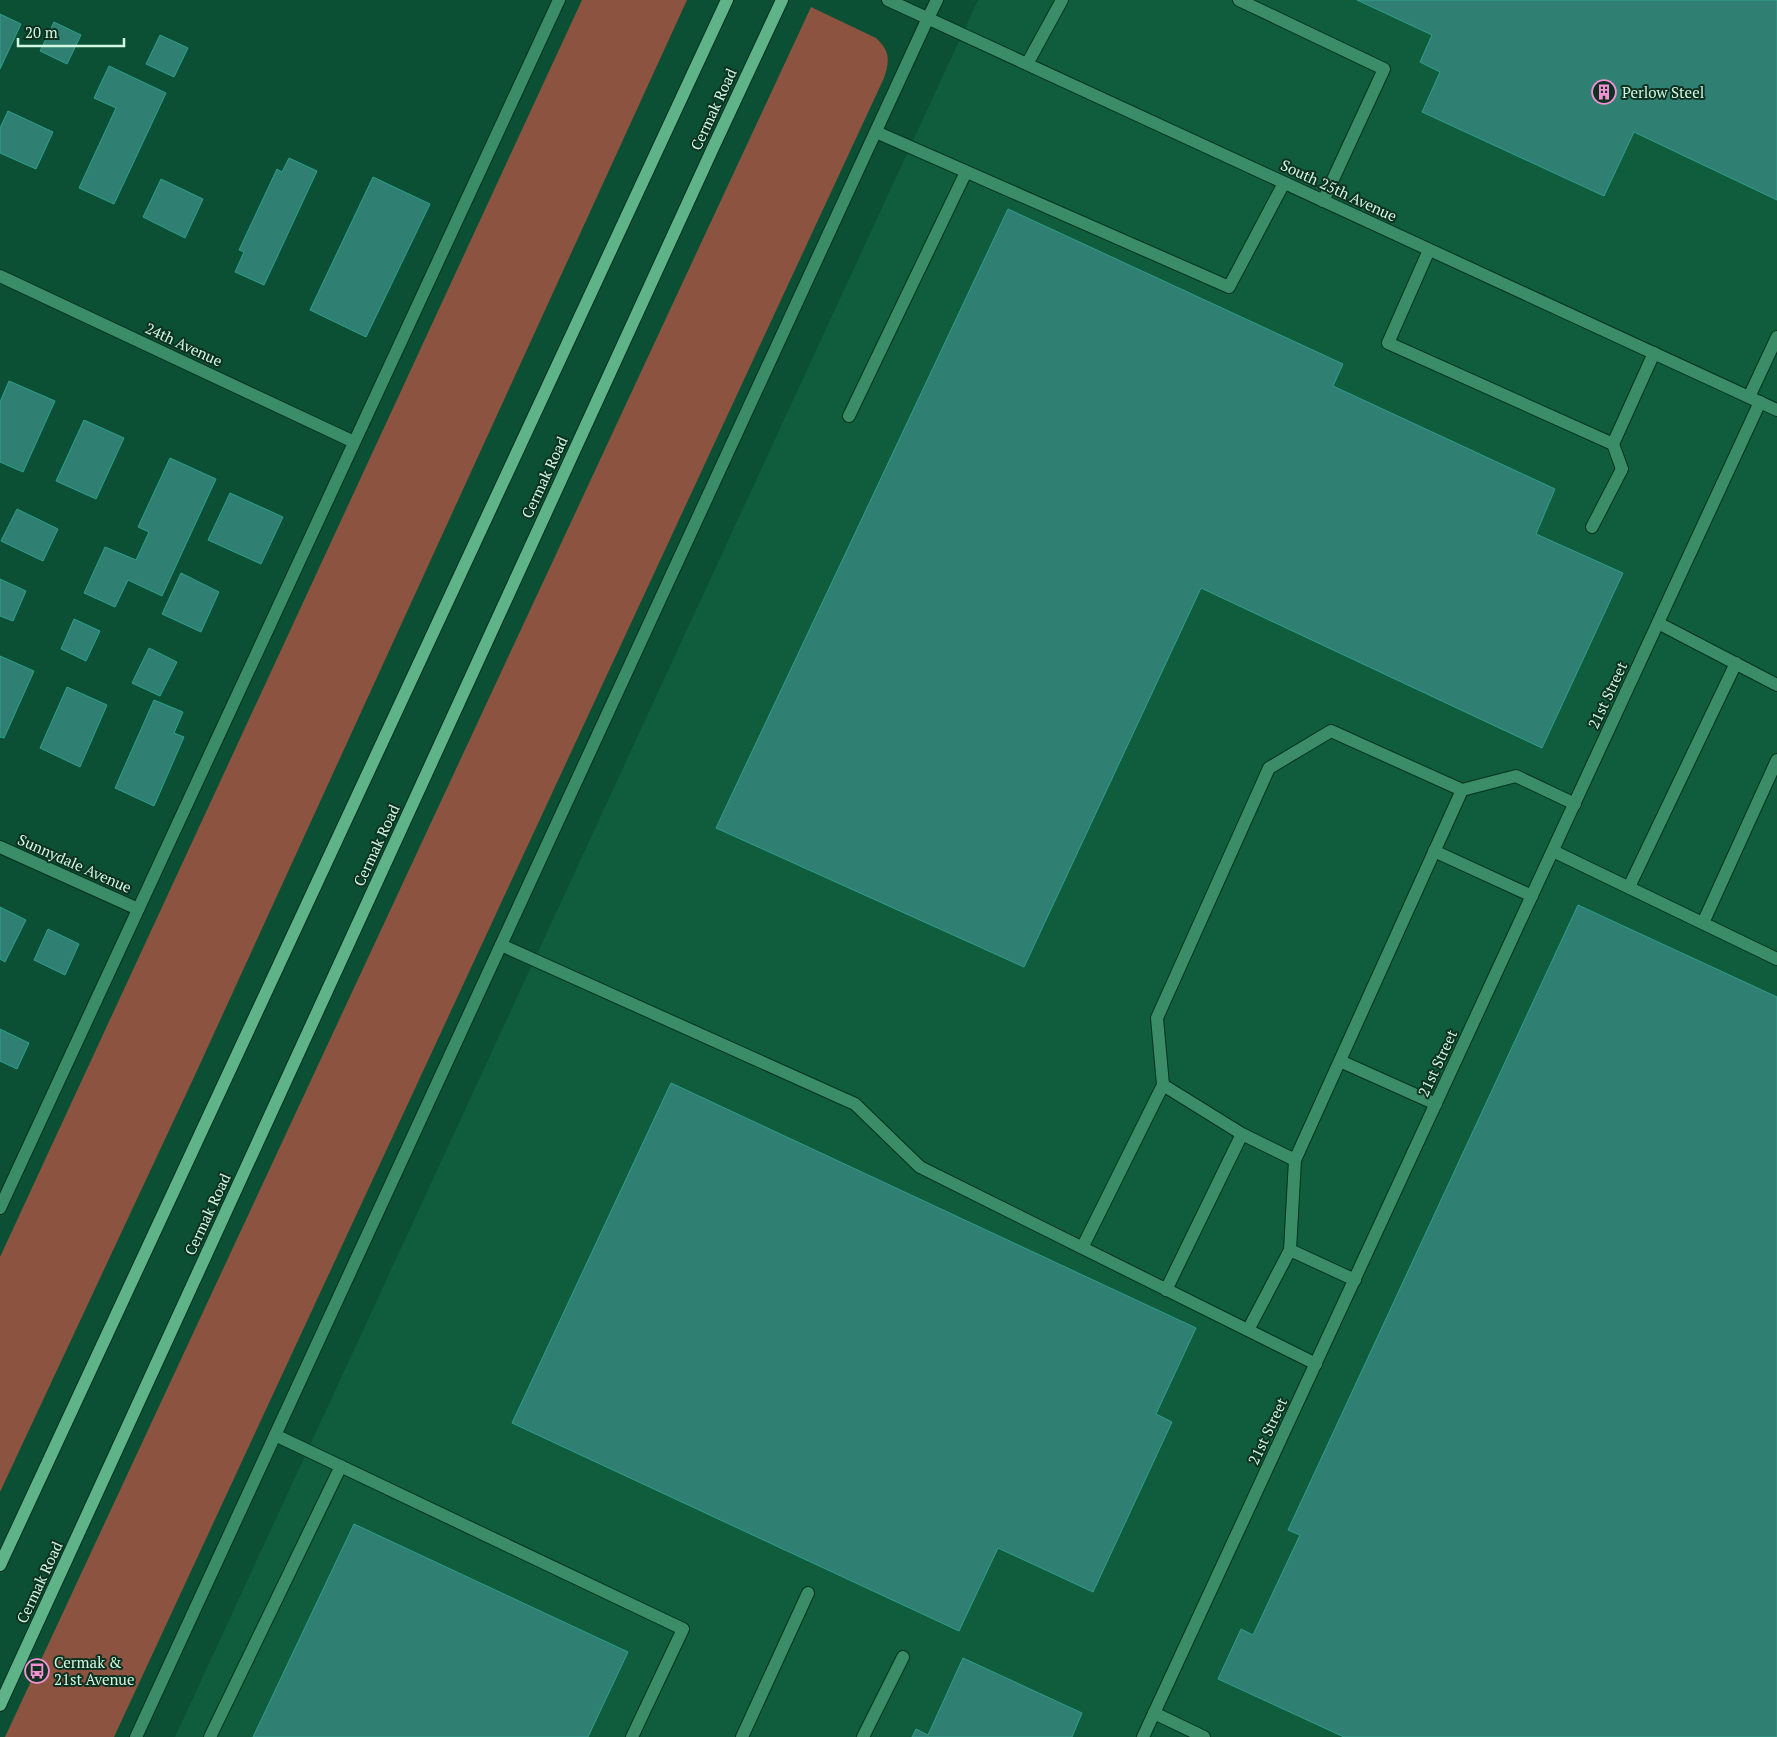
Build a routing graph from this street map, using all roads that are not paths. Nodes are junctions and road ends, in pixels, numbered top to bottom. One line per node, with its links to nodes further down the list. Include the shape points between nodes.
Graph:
1 (559, 0): 21 (main road)
2 (727, 0): 53 (main road)
3 (782, 0): 56 (main road, Cermak Road)
4 (888, 0): 8 (main road, South 25th Avenue)
5 (937, 0): 8 (main road)
6 (1062, 0): 9 (main road)
7 (1240, 0): 13 (main road, via 1384,70)
8 (928, 18): 9 (main road, South 25th Avenue); 10 (main road)
9 (1027, 64): 12 (main road, South 25th Avenue)
10 (876, 132): 11 (main road); 37 (main road)
11 (966, 172): 12 (main road, via 1229,286); 20 (main road)
12 (1284, 183): 13 (main road, South 25th Avenue)
13 (1323, 201): 14 (main road, South 25th Avenue)
14 (1430, 250): 17 (main road, South 25th Avenue); 22 (main road, via 1388,344)
15 (0, 276): 21 (main road, 24th Avenue)
16 (1777, 337): 18 (main road, 21st Street)
17 (1654, 353): 18 (main road, South 25th Avenue); 22 (main road)
18 (1754, 400): 19 (main road, South 25th Avenue); 24 (main road, 21st Street)
19 (1777, 410)
20 (850, 416)
21 (354, 442): 35 (main road)
22 (1613, 444): 23 (main road, via 1622,469)
23 (1592, 528)
24 (1658, 623): 25 (main road); 29 (main road, 21st Street)
25 (1736, 663): 26 (main road); 33 (main road)
26 (1777, 685)
27 (1777, 760): 36 (main road)
28 (1462, 790): 29 (main road, via 1516,776); 31 (main road); 40 (main road, via 1330,731 1269,768 1157,1018)
29 (1575, 804): 32 (main road, 21st Street)
30 (0, 847): 35 (main road, Sunnydale Avenue)
31 (1434, 851): 34 (main road); 39 (main road)
32 (1553, 851): 33 (main road); 34 (main road, 21st Street)
33 (1628, 887): 36 (main road)
34 (1532, 896): 41 (main road, 21st Street)
35 (138, 909): 44 (main road)
36 (1703, 923): 38 (main road)
37 (501, 945): 45 (main road, via 855,1104 920,1167); 51 (main road)
38 (1777, 959)
39 (1340, 1061): 41 (main road); 43 (main road)
40 (1163, 1085): 42 (main road); 45 (main road)
41 (1436, 1104): 47 (main road, 21st Street)
42 (1242, 1134): 43 (main road); 48 (main road)
43 (1295, 1160): 46 (main road)
44 (0, 1208)
45 (1082, 1248): 48 (main road)
46 (1290, 1250): 47 (main road); 49 (main road)
47 (1355, 1280): 50 (main road, 21st Street)
48 (1166, 1290): 49 (main road)
49 (1248, 1330): 50 (main road)
50 (1316, 1364): 57 (main road, 21st Street)
51 (275, 1435): 52 (main road); 58 (main road)
52 (341, 1466): 59 (main road); 60 (main road, via 683,1629)
53 (0, 1565)
54 (808, 1593): 61 (main road)
55 (903, 1657): 62 (main road)
56 (0, 1705)
57 (1154, 1713): 63 (main road, 21st Street); 64 (main road)
58 (136, 1737)
59 (210, 1737)
60 (632, 1737)
61 (742, 1737)
62 (863, 1737)
63 (1144, 1737)
64 (1204, 1737)

